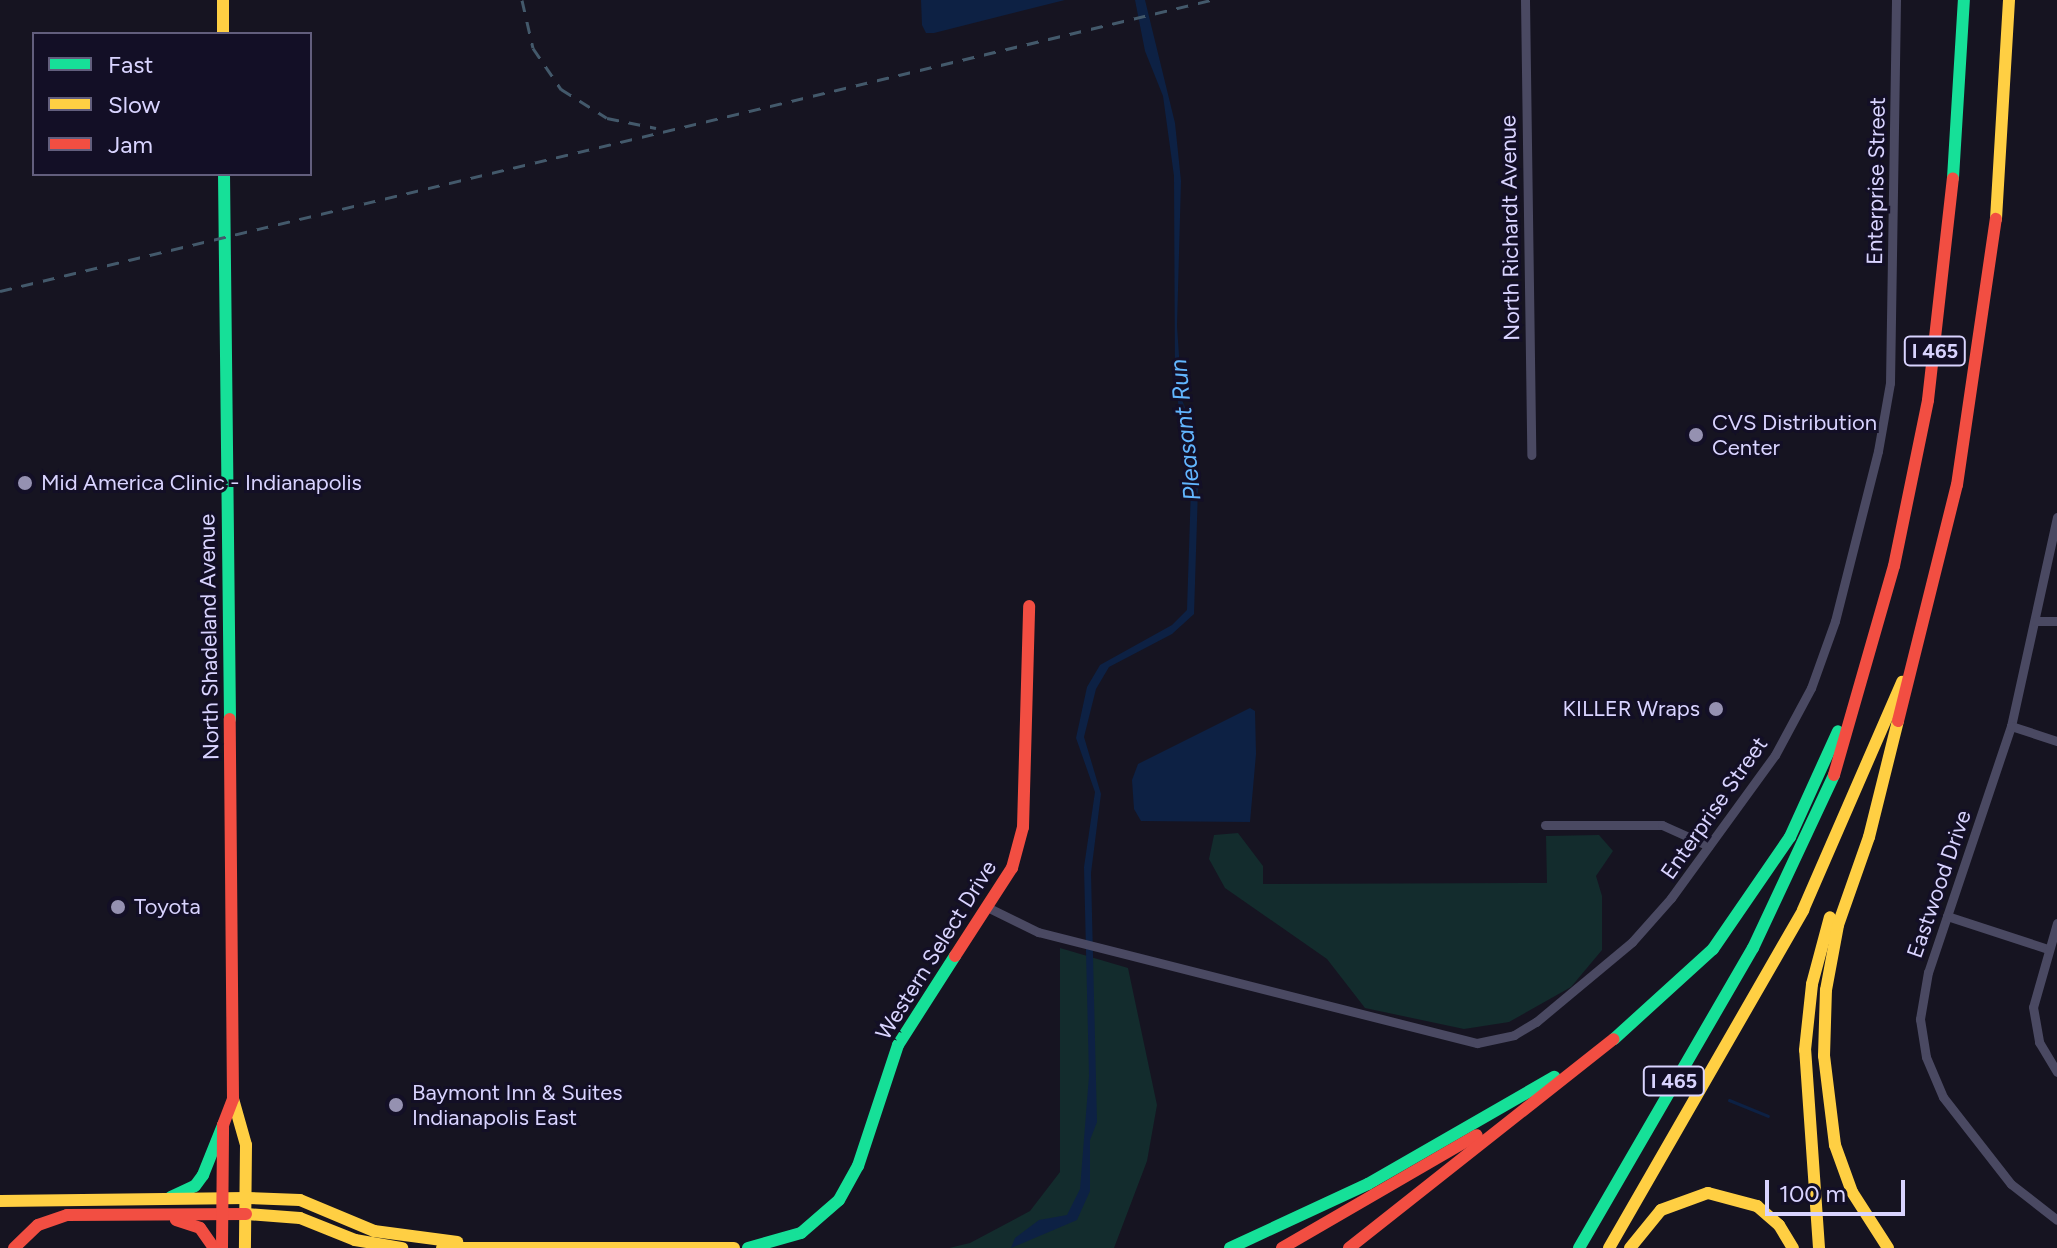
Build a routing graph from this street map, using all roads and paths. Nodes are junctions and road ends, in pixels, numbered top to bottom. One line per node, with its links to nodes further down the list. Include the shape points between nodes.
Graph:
1 (223, 0): 6 (main road)
2 (1525, 0): 8 (street, North Richardt Avenue)
3 (1896, 0): 19 (street, Enterprise Street, via 1893,336 1878,451 1835,621 1811,688 1775,755)
4 (1964, 0): 14 (main road, I 465, via 1959,136 1934,358 1896,555)
5 (2009, 0): 13 (main road, I 465, via 2003,146 1986,312 1957,485)
6 (223, 32)
7 (224, 176): 27 (main road, North Shadeland Avenue)
8 (1531, 455)
9 (2057, 517): 11 (street, Eastwood Drive)
10 (1029, 606): 20 (main road, Western Select Drive, via 1022,832 1012,868)
11 (2035, 621): 12 (street); 15 (street, Eastwood Drive)
12 (2057, 621)
13 (1920, 639): 17 (main road); 50 (main road, I 465, via 1803,910)
14 (1857, 693): 24 (main road, via 1790,837 1738,918 1688,974); 49 (main road, I 465, via 1835,773 1769,917)
15 (2011, 726): 16 (street); 21 (street, Eastwood Drive)
16 (2057, 741)
17 (1893, 749): 53 (main road, via 1828,922 1809,1000 1805,1071); 54 (main road, via 1834,940 1824,1035 1840,1162 1860,1208)
18 (1545, 825): 19 (street, via 1662,825)
19 (1709, 846): 20 (street, Enterprise Street, via 1663,908 1601,972 1536,1022 1498,1040 1454,1039 1107,950 1020,926)
20 (989, 908): 45 (main road, Western Select Drive, via 898,1045 856,1171 839,1200 801,1233)
21 (1947, 916): 23 (street); 36 (street, Eastwood Drive, via 1921,1006 1929,1070 1950,1108 2009,1182)
22 (2057, 923): 23 (street)
23 (2048, 949): 25 (street, via 2033,1016 2039,1042)
24 (1587, 1060): 26 (main road); 46 (main road, via 1368,1184)
25 (2057, 1072)
26 (1541, 1098): 47 (main road); 48 (main road)
27 (233, 1099): 28 (main road, North Shadeland Avenue); 29 (main road, North Shadeland Avenue, via 244,1125)
28 (223, 1125): 30 (main road, North Shadeland Avenue); 32 (main road, via 195,1186)
29 (247, 1198): 30 (main road); 35 (main road, North Shadeland Avenue); 37 (main road, via 293,1198 374,1231)
30 (223, 1199): 32 (main road); 34 (main road, North Shadeland Avenue)
31 (0, 1201): 32 (main road)
32 (159, 1201)
33 (151, 1214): 34 (main road); 38 (main road, via 67,1215 38,1225); 39 (main road, via 200,1228)
34 (223, 1214): 35 (main road); 40 (main road, North Shadeland Avenue)
35 (246, 1214): 41 (main road, North Shadeland Avenue); 42 (main road, via 300,1218 355,1240)
36 (2057, 1220)
37 (484, 1245): 43 (main road); 44 (main road)
38 (14, 1248)
39 (214, 1248)
40 (222, 1248)
41 (245, 1248)
42 (402, 1248)
43 (442, 1248)
44 (734, 1248)
45 (748, 1248)
46 (1230, 1248)
47 (1282, 1248)
48 (1349, 1248)
49 (1579, 1248)
50 (1609, 1248)
51 (1630, 1248): 52 (main road, via 1661,1210 1708,1193 1757,1206 1779,1225)
52 (1793, 1248)
53 (1819, 1248)
54 (1888, 1248)

